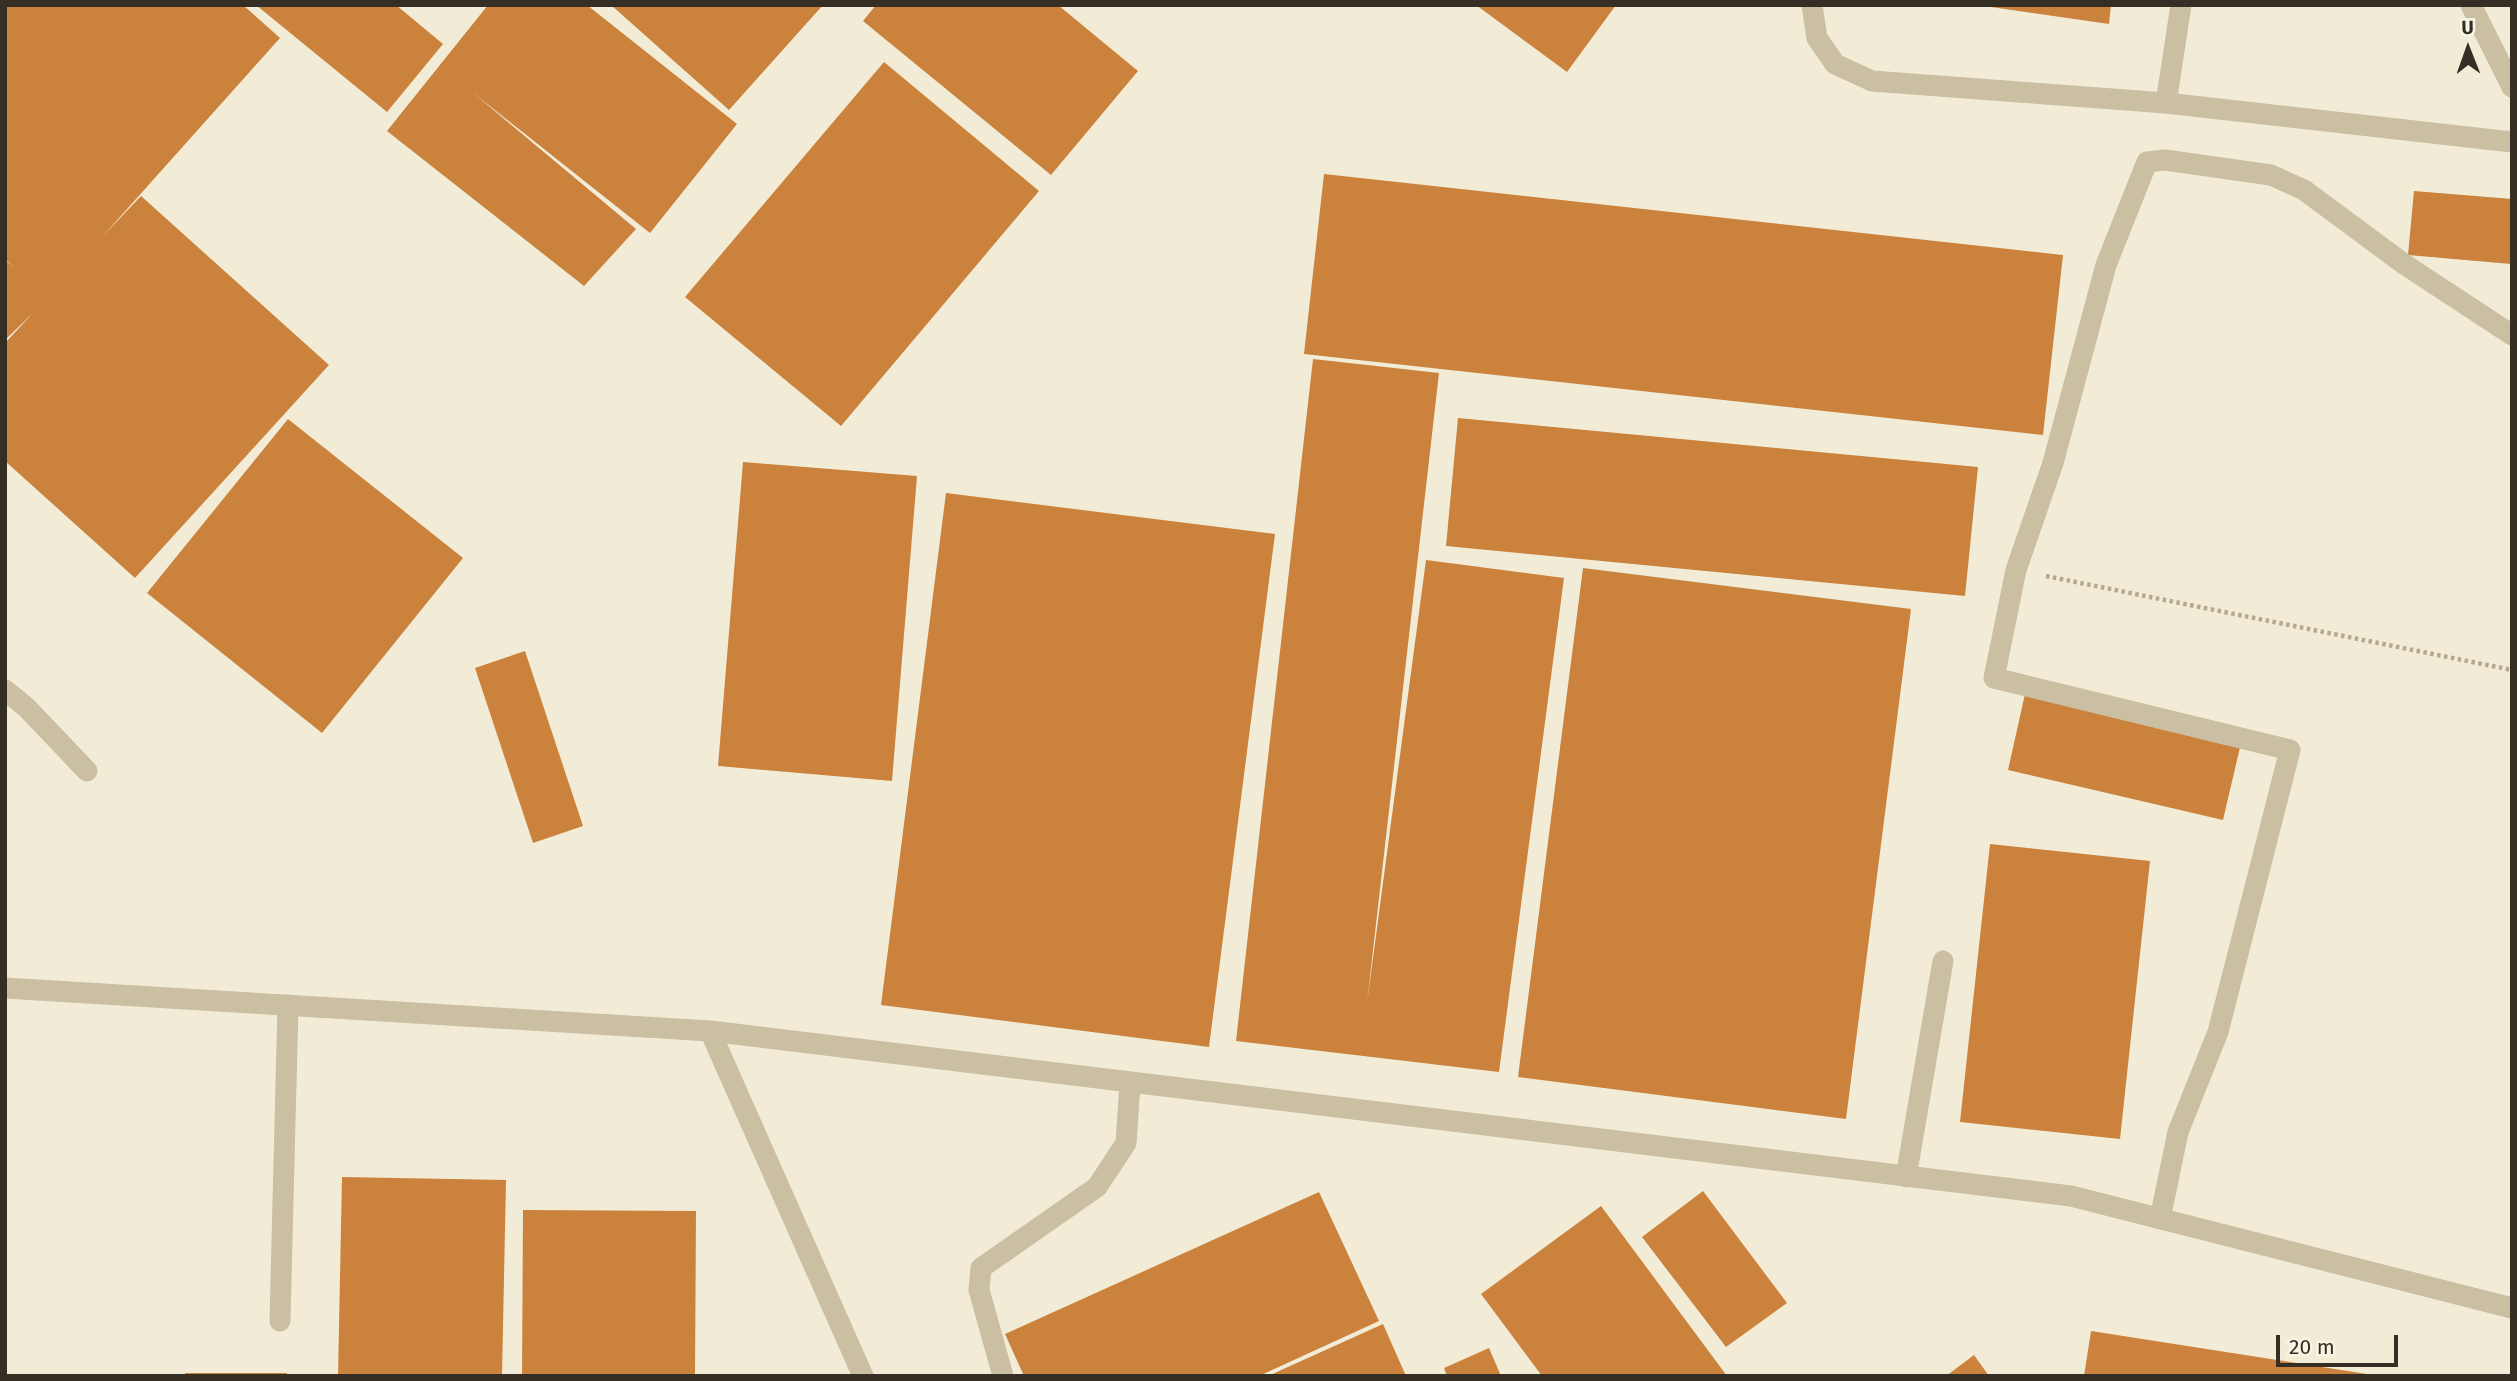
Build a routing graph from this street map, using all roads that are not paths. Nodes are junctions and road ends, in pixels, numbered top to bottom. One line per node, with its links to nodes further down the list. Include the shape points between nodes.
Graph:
1 (1812, 5): 5 (lane, via 1816,38 1835,64 1872,81)
2 (2181, 5): 5 (lane)
3 (2471, 5): 4 (lane)
4 (2512, 87)
5 (2166, 103): 6 (lane)
6 (2512, 142)
7 (2512, 335): 16 (lane, via 2404,264 2304,190 2271,176 2165,160 2147,162 2106,265 2053,463 2016,570 1994,678 2290,750 2218,1032 2178,1132)
8 (5, 690): 9 (lane)
9 (87, 771)
10 (1943, 961): 15 (lane)
11 (5, 988): 12 (lane)
12 (288, 1005): 13 (lane); 18 (lane)
13 (709, 1031): 14 (lane); 19 (lane)
14 (1130, 1083): 15 (lane); 20 (lane, via 1126,1143 1097,1187 981,1268 979,1290)
15 (1906, 1177): 16 (lane, via 2071,1196)
16 (2160, 1219): 17 (lane)
17 (2512, 1308)
18 (280, 1321)
19 (863, 1376)
20 (1003, 1376)

